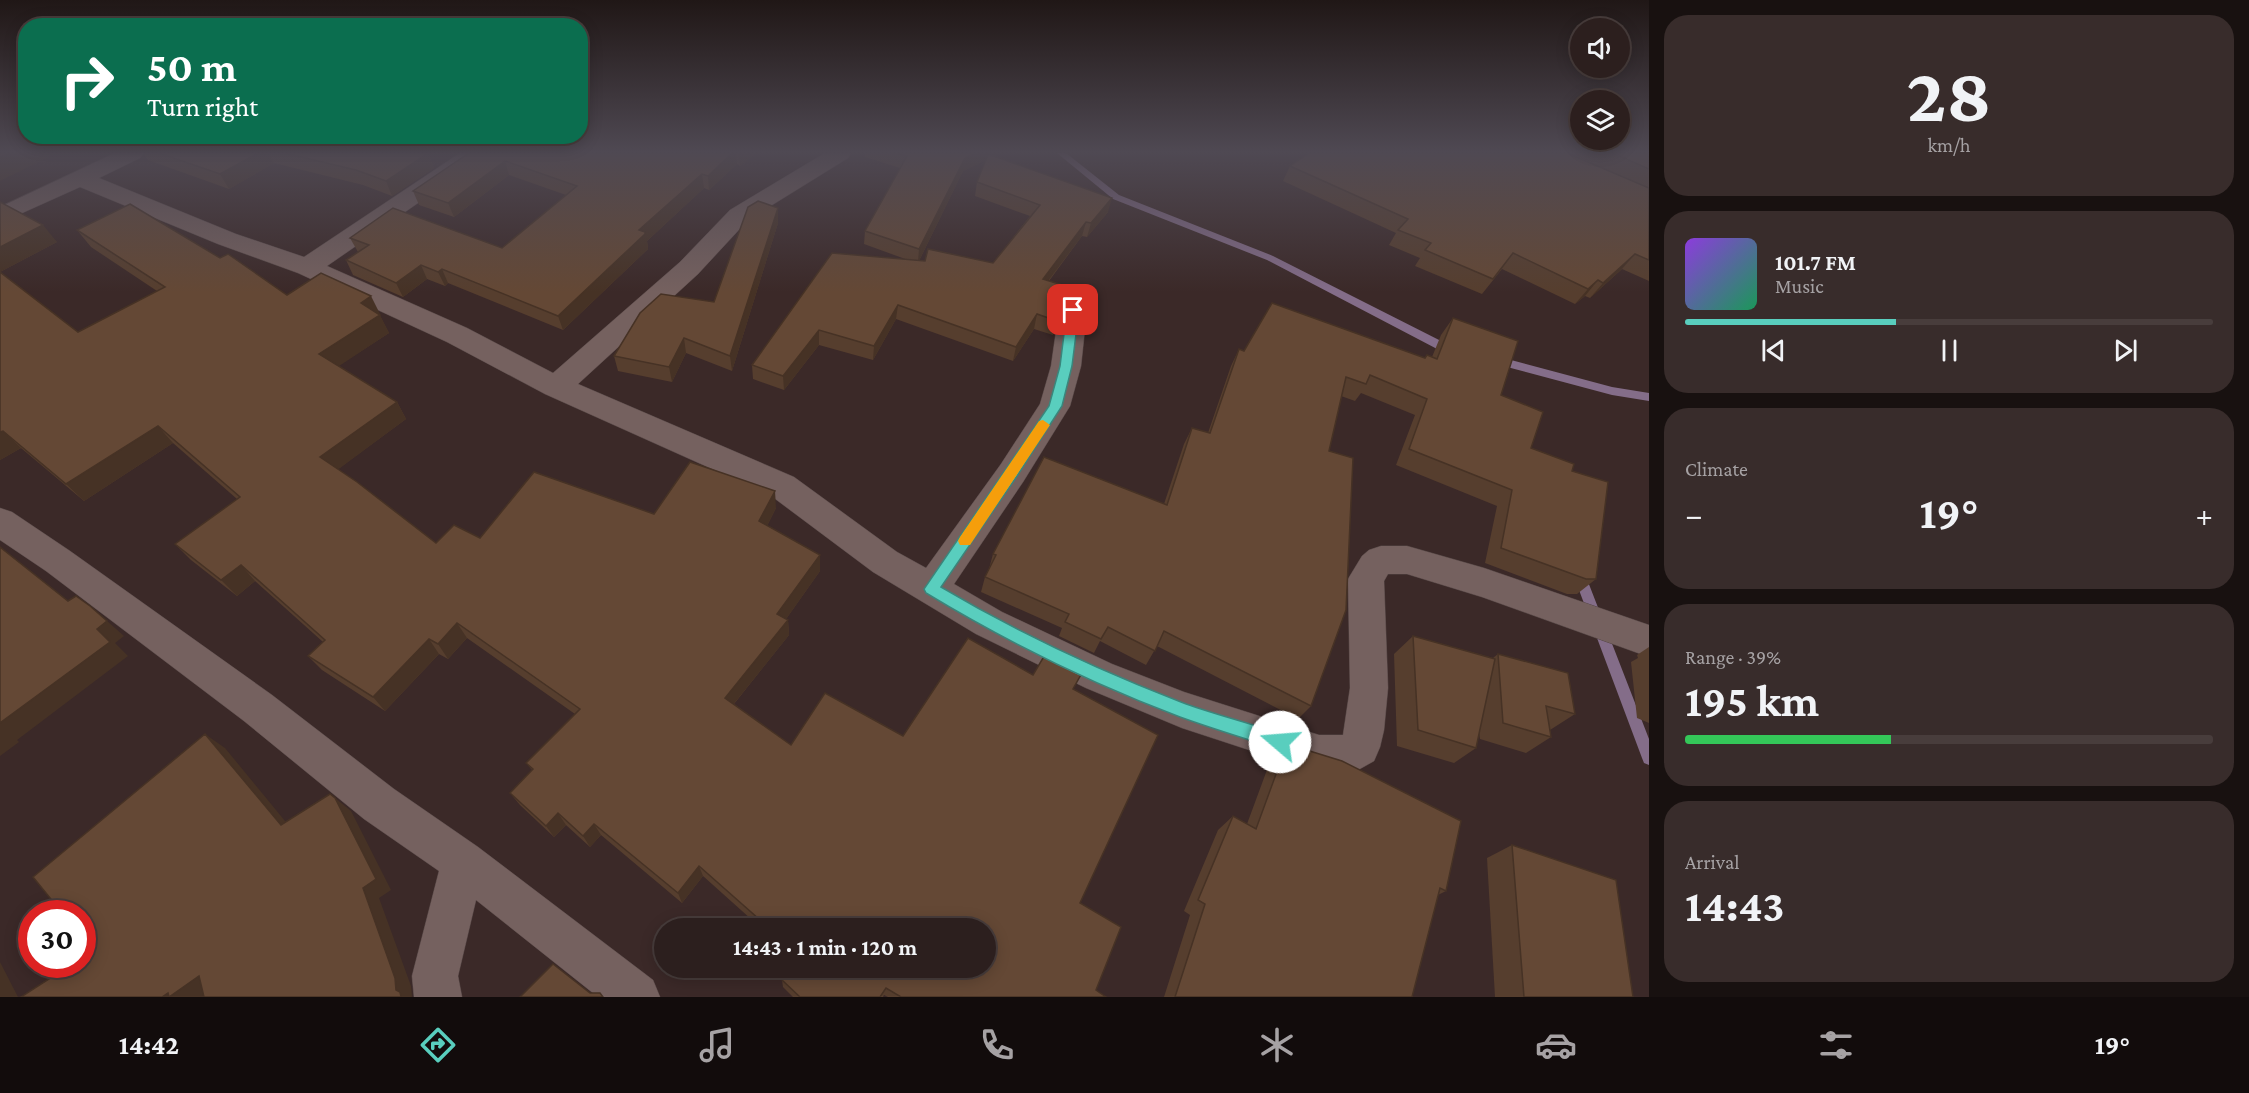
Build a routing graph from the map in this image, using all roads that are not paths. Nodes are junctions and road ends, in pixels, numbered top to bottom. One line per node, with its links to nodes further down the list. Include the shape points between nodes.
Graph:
1 (34, 200): 5 (street)
2 (131, 200): 6 (street)
3 (406, 200): 6 (street)
4 (764, 200): 8 (street, via 739,215 688,268)
5 (0, 216)
6 (306, 267): 8 (street, via 457,335)
7 (1073, 310): 10 (street, via 1066,366 1055,406)
8 (556, 387): 10 (street, via 782,486 885,562)
9 (0, 522): 12 (street)
10 (931, 589): 11 (street, via 989,623 1099,676 1182,710 1319,754 1344,756 1360,747 1365,733 1366,579 1381,560 1407,560 1484,583)
11 (1649, 641)
12 (463, 862): 13 (street, via 435,976); 14 (street)
13 (438, 997)
14 (636, 997)

